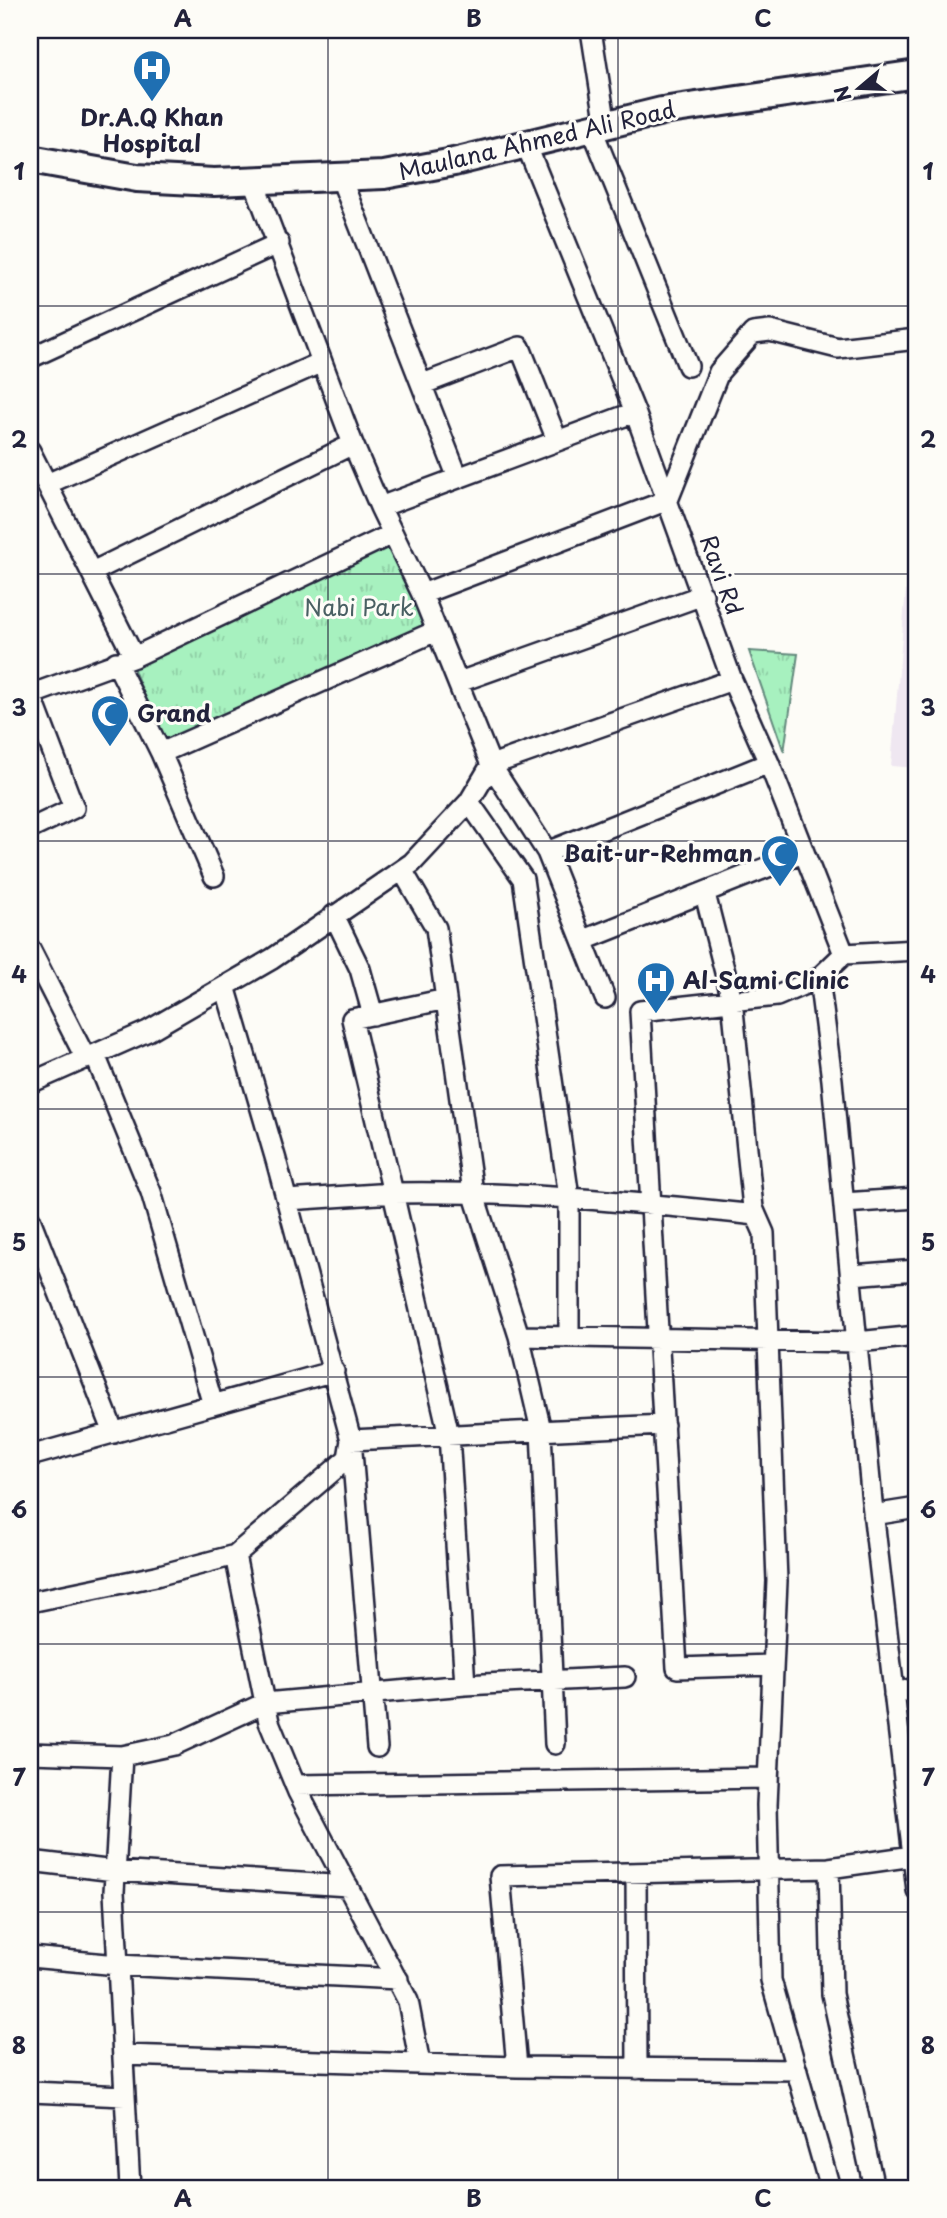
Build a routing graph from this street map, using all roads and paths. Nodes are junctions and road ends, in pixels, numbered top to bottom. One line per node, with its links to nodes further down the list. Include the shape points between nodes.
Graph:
1 (591, 30): 3 (street)
2 (917, 74): 3 (street, Maulana Ahmed Ali Road, via 675,109)
3 (599, 127): 4 (street, Maulana Ahmed Ali Road); 12 (street)
4 (526, 144): 6 (street, Maulana Ahmed Ali Road, via 384,176); 14 (street, Ravi Rd)
5 (30, 159): 7 (street, Maulana Ahmed Ali Road, via 137,178)
6 (340, 176): 7 (street, Maulana Ahmed Ali Road); 13 (street)
7 (254, 182): 8 (street)
8 (279, 243): 10 (street); 11 (street)
9 (917, 339): 20 (street, via 838,348 770,331 753,333 719,372)
10 (30, 358)
11 (322, 362): 16 (street); 19 (street)
12 (688, 366)
13 (423, 384): 15 (street, via 520,347); 18 (street)
14 (635, 412): 15 (street); 20 (street, Ravi Rd)
15 (557, 440): 18 (street)
16 (353, 444): 21 (street); 23 (street)
17 (30, 451): 19 (street)
18 (458, 478): 21 (street)
19 (47, 484): 23 (street)
20 (668, 500): 24 (street); 25 (street, Ravi Rd)
21 (380, 507): 22 (street)
22 (392, 534): 24 (street); 27 (street)
23 (92, 572): 27 (street)
24 (422, 594): 26 (street)
25 (702, 595): 28 (street, Ravi Rd); 29 (street)
26 (436, 631): 29 (street); 31 (street)
27 (125, 660): 30 (street); 31 (street)
28 (732, 680): 32 (street, Ravi Rd); 33 (street)
29 (459, 682): 33 (street)
30 (30, 695): 35 (street, via 74,808)
31 (161, 753): 39 (street)
32 (769, 763): 36 (street); 37 (street, Ravi Rd)
33 (491, 765): 34 (street); 36 (street)
34 (468, 802): 38 (street); 56 (street, via 523,879)
35 (30, 829)
36 (547, 852): 42 (street)
37 (803, 853): 40 (street); 45 (street, Ravi Rd)
38 (402, 870): 41 (street); 49 (street, via 436,928)
39 (214, 876)
40 (705, 894): 42 (street); 50 (street)
41 (334, 915): 47 (street); 51 (street, via 360,969)
42 (584, 940): 48 (street)
43 (30, 949): 52 (street)
44 (917, 950): 45 (street)
45 (844, 954): 46 (street)
46 (819, 978): 50 (street, via 777,996); 59 (street)
47 (225, 986): 52 (street, via 148,1031); 58 (street)
48 (605, 998)
49 (446, 999): 51 (street); 54 (street)
50 (732, 1000): 60 (street, via 640,1010); 61 (street)
51 (373, 1015): 55 (street, via 352,1019)
52 (91, 1057): 53 (street); 72 (street, via 151,1192)
53 (30, 1083)
54 (473, 1192): 55 (street); 56 (street); 65 (street)
55 (393, 1194): 58 (street); 76 (street)
56 (569, 1197): 60 (street); 66 (street)
57 (917, 1198): 59 (street)
58 (288, 1200): 71 (street)
59 (844, 1203): 64 (street)
60 (653, 1204): 61 (street); 68 (street)
61 (756, 1215): 69 (street, via 764,1233)
62 (30, 1219): 75 (street)
63 (917, 1270): 64 (street)
64 (851, 1275): 70 (street)
65 (519, 1336): 66 (street); 74 (street)
66 (569, 1336): 68 (street)
67 (917, 1336): 70 (street)
68 (660, 1338): 69 (street); 73 (street)
69 (768, 1340): 70 (street); 83 (street, via 777,1581)
70 (857, 1342): 80 (street)
71 (334, 1371): 72 (street); 77 (street)
72 (213, 1405): 75 (street)
73 (664, 1425): 74 (street); 83 (street, via 677,1668)
74 (541, 1430): 76 (street); 85 (street)
75 (114, 1433): 78 (street)
76 (449, 1435): 77 (street); 86 (street)
77 (351, 1440): 81 (street, via 348,1458); 88 (street)
78 (30, 1456)
79 (917, 1508): 80 (street)
80 (873, 1515): 89 (street)
81 (235, 1555): 82 (street); 90 (street)
82 (30, 1602)
83 (773, 1665): 95 (street)
84 (625, 1677): 85 (street)
85 (552, 1681): 86 (street); 91 (street)
86 (465, 1685): 88 (street)
87 (917, 1687): 89 (street)
88 (372, 1693): 90 (street); 92 (street)
89 (894, 1694): 97 (street)
90 (265, 1703): 94 (street, via 173,1745); 96 (street)
91 (555, 1744)
92 (377, 1747)
93 (30, 1753): 94 (street)
94 (122, 1755): 102 (street)
95 (768, 1777): 96 (street); 101 (street)
96 (295, 1785): 104 (street)
97 (914, 1828): 98 (street)
98 (913, 1856): 100 (street); 105 (street)
99 (30, 1861): 102 (street)
100 (829, 1868): 101 (street); 118 (street, via 832,1994)
101 (767, 1869): 103 (street); 113 (street, via 771,1980)
102 (115, 1871): 104 (street); 107 (street)
103 (636, 1873): 111 (street, via 500,1876); 112 (street)
104 (348, 1886): 108 (street)
105 (917, 1889)
106 (30, 1957): 107 (street)
107 (118, 1965): 108 (street); 109 (street)
108 (398, 1979): 110 (street, via 408,2001)
109 (123, 2055): 110 (street); 115 (street)
110 (420, 2064): 111 (street)
111 (517, 2067): 112 (street)
112 (637, 2069): 113 (street)
113 (797, 2070): 117 (street)
114 (30, 2092): 115 (street)
115 (125, 2096): 116 (street)
116 (130, 2188)
117 (830, 2188)
118 (874, 2188)

